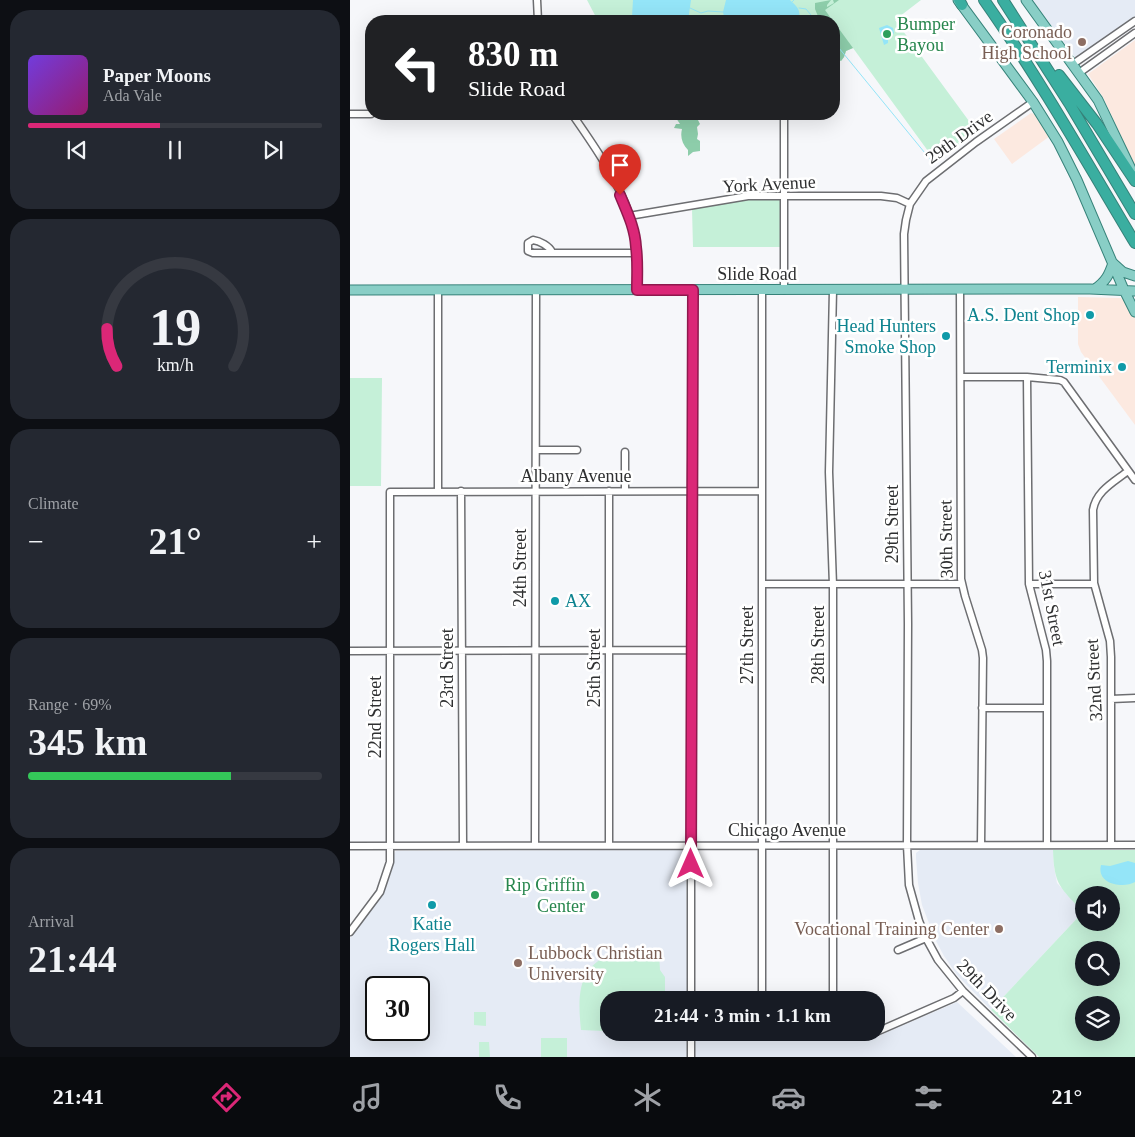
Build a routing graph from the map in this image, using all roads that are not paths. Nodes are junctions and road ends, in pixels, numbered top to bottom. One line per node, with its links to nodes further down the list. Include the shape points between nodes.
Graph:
1 (537, 0): 6 (street)
2 (984, 0): 25 (highway, via 1058,112)
3 (1003, 0): 10 (highway)
4 (1026, 0): 12 (main road)
5 (960, 2): 14 (main road)
6 (538, 15)
7 (1135, 21): 9 (street)
8 (1135, 33): 11 (street)
9 (1115, 35): 11 (street); 12 (street)
10 (1028, 38): 20 (highway, via 1097,124); 23 (highway)
11 (1121, 43): 13 (street)
12 (1073, 64): 13 (main road)
13 (1079, 73): 19 (main road, via 1098,100)
14 (1033, 102): 22 (street, 29th Drive, via 932,175); 28 (main road, via 1077,180)
15 (350, 114): 16 (street)
16 (365, 114)
17 (576, 120): 24 (street, via 606,166)
18 (784, 120): 21 (street)
19 (1135, 176)
20 (1135, 181)
21 (784, 195): 22 (street, York Avenue, via 881,196); 24 (street, York Avenue, via 748,196); 38 (street)
22 (910, 204): 40 (street, 29th Street, via 904,234)
23 (1135, 214)
24 (629, 216): 27 (street)
25 (1135, 243)
26 (552, 252): 27 (street)
27 (637, 253): 35 (street)
28 (1113, 263): 29 (main road); 31 (main road, via 1109,276); 41 (main road)
29 (1135, 276)
30 (960, 289): 31 (main road, Slide Road); 40 (main road, Slide Road); 44 (street, 30th Street)
31 (1095, 289): 41 (main road, Slide Road)
32 (350, 290): 33 (main road, Slide Road)
33 (438, 290): 34 (main road, Slide Road); 51 (street)
34 (536, 290): 35 (main road, Slide Road); 46 (street, 24th Street)
35 (637, 290): 36 (main road, Slide Road)
36 (693, 290): 37 (main road, Slide Road); 56 (street)
37 (762, 290): 38 (main road, Slide Road); 57 (street, 27th Street)
38 (784, 290): 39 (main road, Slide Road)
39 (833, 290): 40 (main road, Slide Road); 63 (street, 28th Street, via 829,472)
40 (904, 290): 64 (street, 29th Street)
41 (1124, 290): 42 (main road, Slide Road); 43 (main road)
42 (1135, 291)
43 (1135, 312)
44 (960, 377): 45 (street); 60 (street, 30th Street)
45 (1027, 377): 49 (street, via 1064,382); 61 (street, 31st Street)
46 (536, 450): 47 (street); 53 (street, 24th Street)
47 (577, 450)
48 (625, 452): 55 (street)
49 (1128, 471): 50 (street); 62 (street, 32nd Street, via 1100,493 1094,502)
50 (1135, 480)
51 (438, 491): 52 (street, Albany Avenue); 58 (street, Albany Avenue)
52 (462, 491): 53 (street, Albany Avenue); 66 (street, 23rd Street)
53 (536, 491): 54 (street, Albany Avenue); 67 (street, 24th Street)
54 (609, 491): 55 (street, Albany Avenue); 68 (street, 25th Street)
55 (625, 491): 56 (street, Albany Avenue)
56 (692, 491): 57 (street, Albany Avenue); 69 (street)
57 (762, 491): 59 (street, 27th Street)
58 (390, 492): 65 (street, 22nd Street)
59 (762, 584): 63 (street); 75 (street, 27th Street)
60 (961, 584): 64 (street); 73 (street, 30th Street, via 982,650)
61 (1029, 584): 62 (street); 74 (street, 31st Street, via 1046,650)
62 (1094, 584): 72 (street, 32nd Street, via 1110,641)
63 (832, 585): 64 (street); 76 (street, 28th Street)
64 (908, 585): 81 (street, 29th Street)
65 (390, 650): 66 (street); 70 (street); 87 (street, 22nd Street)
66 (462, 650): 67 (street); 77 (street, 23rd Street)
67 (535, 650): 68 (street); 78 (street, 24th Street)
68 (609, 650): 69 (street); 79 (street, 25th Street)
69 (691, 650): 80 (street)
70 (350, 651)
71 (1135, 698): 72 (street)
72 (1111, 699): 84 (street, 32nd Street)
73 (982, 708): 74 (street); 82 (street, 30th Street)
74 (1047, 708): 83 (street, 31st Street)
75 (762, 844): 76 (street, Chicago Avenue); 80 (street, Chicago Avenue); 93 (street, 27th Street)
76 (833, 844): 81 (street, Chicago Avenue); 94 (street, 28th Street)
77 (463, 845): 78 (street, Chicago Avenue); 87 (street, Chicago Avenue)
78 (535, 845): 79 (street, Chicago Avenue)
79 (609, 845): 80 (street, Chicago Avenue)
80 (691, 845): 92 (street)
81 (907, 845): 82 (street, Chicago Avenue); 89 (street, 29th Drive, via 912,899)
82 (981, 845): 83 (street, Chicago Avenue)
83 (1047, 845): 84 (street, Chicago Avenue)
84 (1111, 845): 85 (street, Chicago Avenue)
85 (1135, 845)
86 (350, 846): 87 (street, Chicago Avenue)
87 (390, 846): 88 (street, 22nd Street, via 389,867 382,887)
88 (350, 932)
89 (926, 938): 90 (street); 91 (street, 29th Drive, via 942,965)
90 (898, 950)
91 (963, 990): 95 (street, via 954,998); 98 (street, 29th Drive)
92 (691, 991)
93 (762, 991)
94 (832, 991)
95 (885, 1029)
96 (691, 1041): 97 (street)
97 (691, 1057)
98 (1032, 1057)

